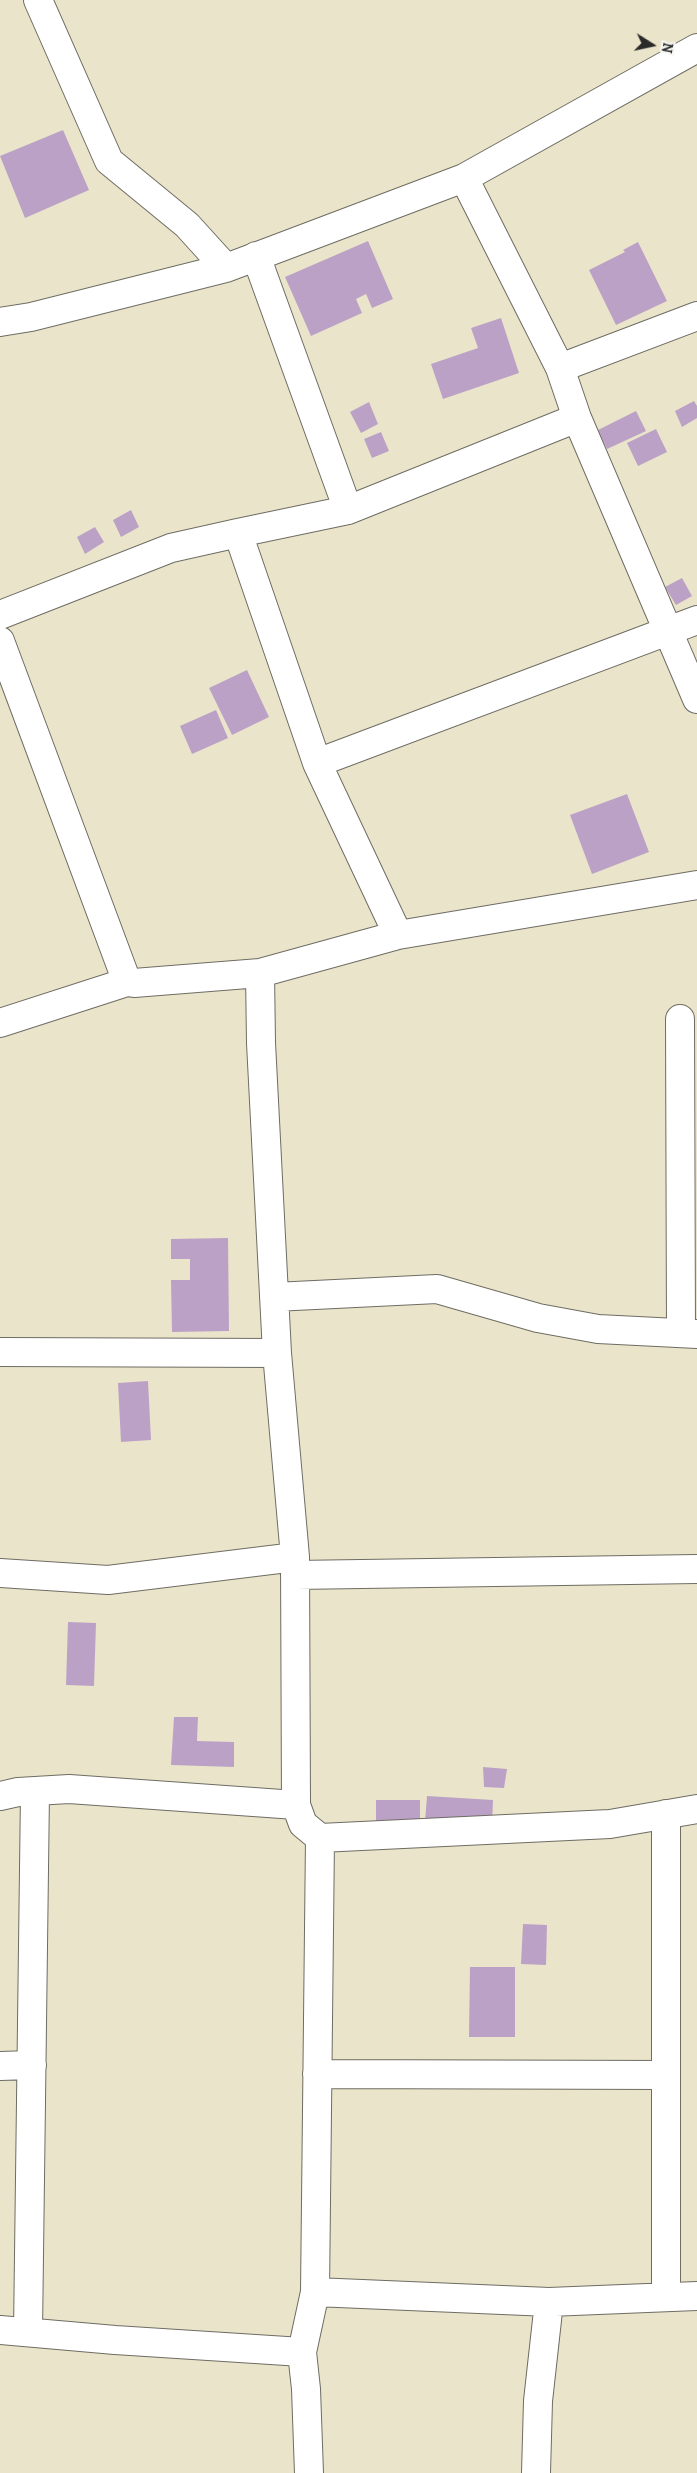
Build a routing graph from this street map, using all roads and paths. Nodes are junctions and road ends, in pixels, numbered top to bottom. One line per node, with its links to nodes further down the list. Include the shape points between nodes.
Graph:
1 (38, 0): 5 (street, via 109,161 187,225)
2 (697, 48): 3 (street)
3 (464, 178): 4 (street); 8 (street)
4 (256, 256): 5 (street); 10 (street)
5 (226, 268): 7 (street, via 31,318)
6 (697, 316): 8 (street)
7 (0, 322)
8 (560, 368): 9 (street)
9 (578, 418): 10 (street); 14 (street)
10 (348, 510): 11 (street)
11 (238, 533): 12 (street, via 171,548); 17 (street)
12 (0, 615)
13 (697, 620): 14 (street)
14 (669, 632): 16 (street); 17 (street)
15 (0, 641): 21 (street)
16 (697, 699)
17 (317, 763): 19 (street)
18 (697, 885): 19 (street)
19 (398, 935): 20 (street)
20 (260, 973): 21 (street); 24 (street, via 260,1043)
21 (127, 982): 23 (street)
22 (680, 1019): 25 (street)
23 (0, 1023)
24 (274, 1297): 25 (street, via 438,1289 538,1318 598,1329); 27 (street)
25 (689, 1333)
26 (0, 1352): 27 (street)
27 (277, 1353): 28 (street)
28 (295, 1566): 29 (street); 30 (street, via 108,1580); 33 (street)
29 (697, 1569)
30 (0, 1574)
31 (35, 1792): 32 (street); 33 (street, via 69,1789); 37 (street)
32 (0, 1796)
33 (296, 1805): 36 (street, via 303,1824)
34 (697, 1809): 35 (street)
35 (666, 1814): 36 (street, via 610,1824); 40 (street)
36 (320, 1838): 39 (street)
37 (32, 2065): 38 (street); 46 (street)
38 (0, 2066)
39 (316, 2074): 40 (street); 41 (street)
40 (666, 2075): 43 (street)
41 (315, 2292): 44 (street); 47 (street)
42 (697, 2296): 43 (street)
43 (666, 2297): 44 (street)
44 (549, 2302): 49 (street, via 538,2402)
45 (0, 2330): 46 (street)
46 (28, 2332): 47 (street)
47 (302, 2352): 48 (street)
48 (309, 2473)
49 (536, 2473)

